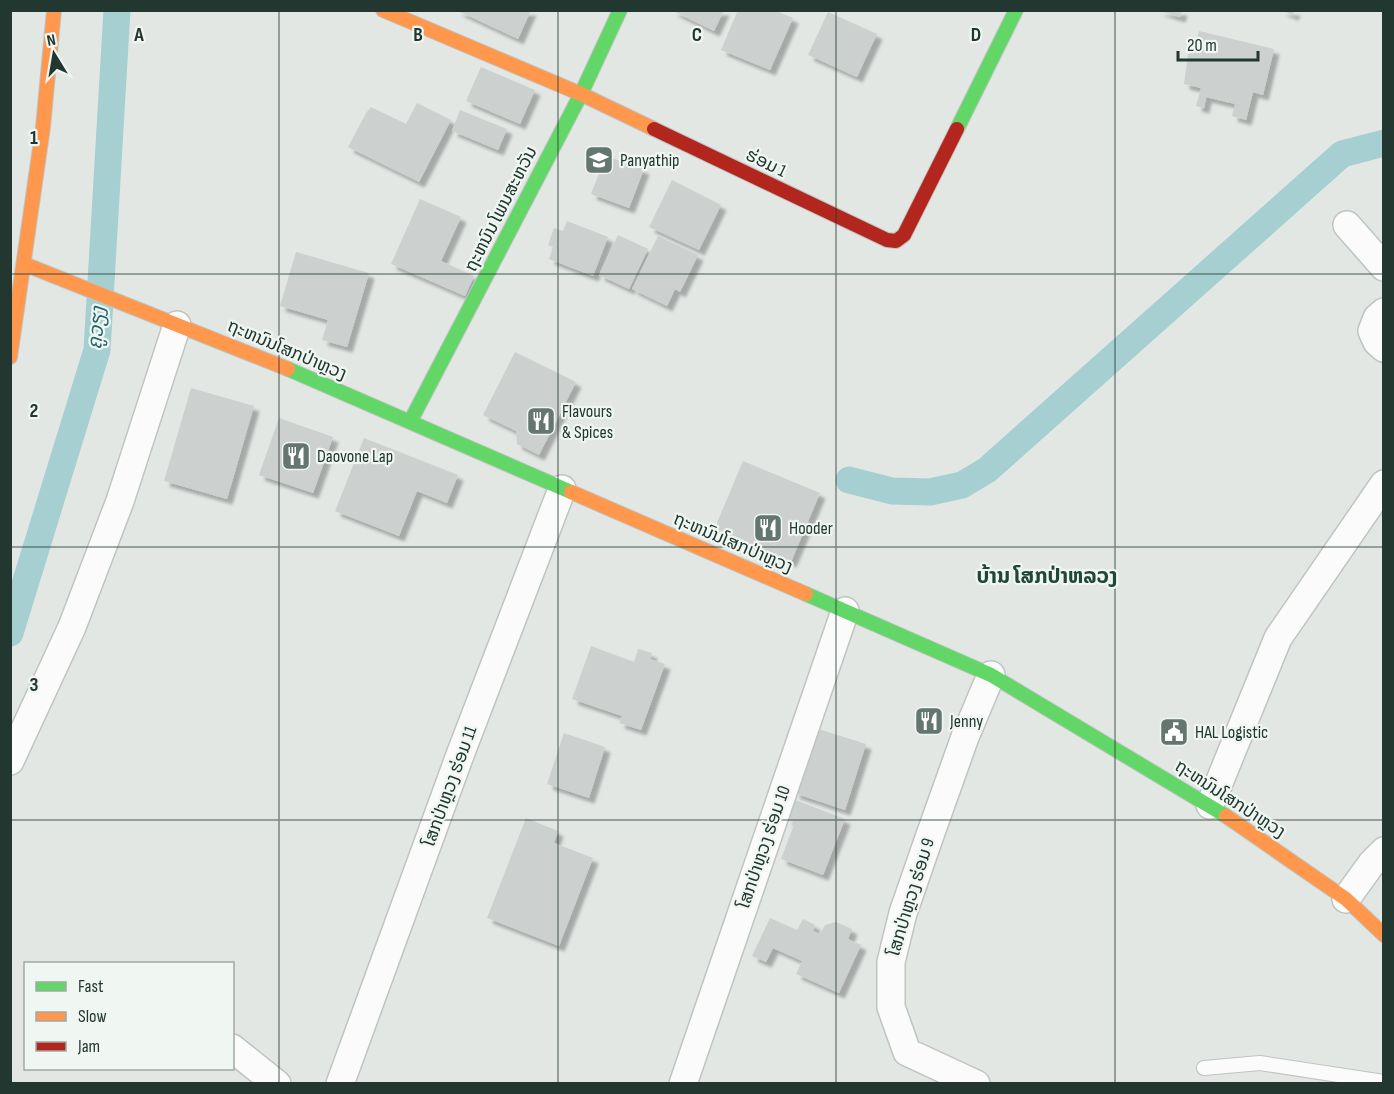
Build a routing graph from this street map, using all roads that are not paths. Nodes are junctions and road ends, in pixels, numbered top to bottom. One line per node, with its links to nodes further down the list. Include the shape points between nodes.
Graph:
1 (54, 10): 7 (street)
2 (383, 10): 5 (street, ຮ່ອມ 1)
3 (620, 10): 5 (street, ຖະຫນົນ ໂພນສະຫວັນ)
4 (1016, 10): 5 (street, ຮ່ອມ 1, via 904,235 896,241)
5 (580, 94): 13 (street, ຖະຫນົນ ໂພນສະຫວັນ)
6 (1347, 225): 8 (street)
7 (24, 264): 10 (street, ຖະຫນົນໂສກປ່າຫຼວງ); 12 (street)
8 (1383, 267)
9 (1383, 312): 11 (street, via 1372,331)
10 (177, 325): 13 (street, ຖະຫນົນໂສກປ່າຫຼວງ); 18 (street, via 120,501 76,616)
11 (1383, 348)
12 (10, 357)
13 (410, 422): 15 (street, ຖະຫນົນໂສກປ່າຫຼວງ)
14 (1383, 484): 19 (street, via 1278,638)
15 (562, 489): 16 (street, ຖະຫນົນໂສກປ່າຫຼວງ); 27 (street, ໂສກປ່າຫຼວງ ຮ່ອມ 11)
16 (845, 611): 17 (street, ຖະຫນົນໂສກປ່າຫຼວງ); 28 (street, ໂສກປ່າຫຼວງ ຮ່ອມ 10)
17 (991, 675): 19 (street, ຖະຫນົນໂສກປ່າຫຼວງ); 29 (street, ໂສກປ່າຫຼວງ ຮ່ອມ 9, via 903,913 891,962 891,1007 907,1052)
18 (10, 761)
19 (1209, 805): 21 (street, ຖະຫນົນໂສກປ່າຫຼວງ)
20 (1383, 851): 21 (street)
21 (1346, 898): 22 (street, ຖະຫນົນໂສກປ່າຫຼວງ)
22 (1382, 930)
23 (234, 1050): 26 (street)
24 (1204, 1068): 25 (lane, via 1269,1064)
25 (1383, 1082)
26 (278, 1083)
27 (340, 1083)
28 (683, 1083)
29 (976, 1083)

